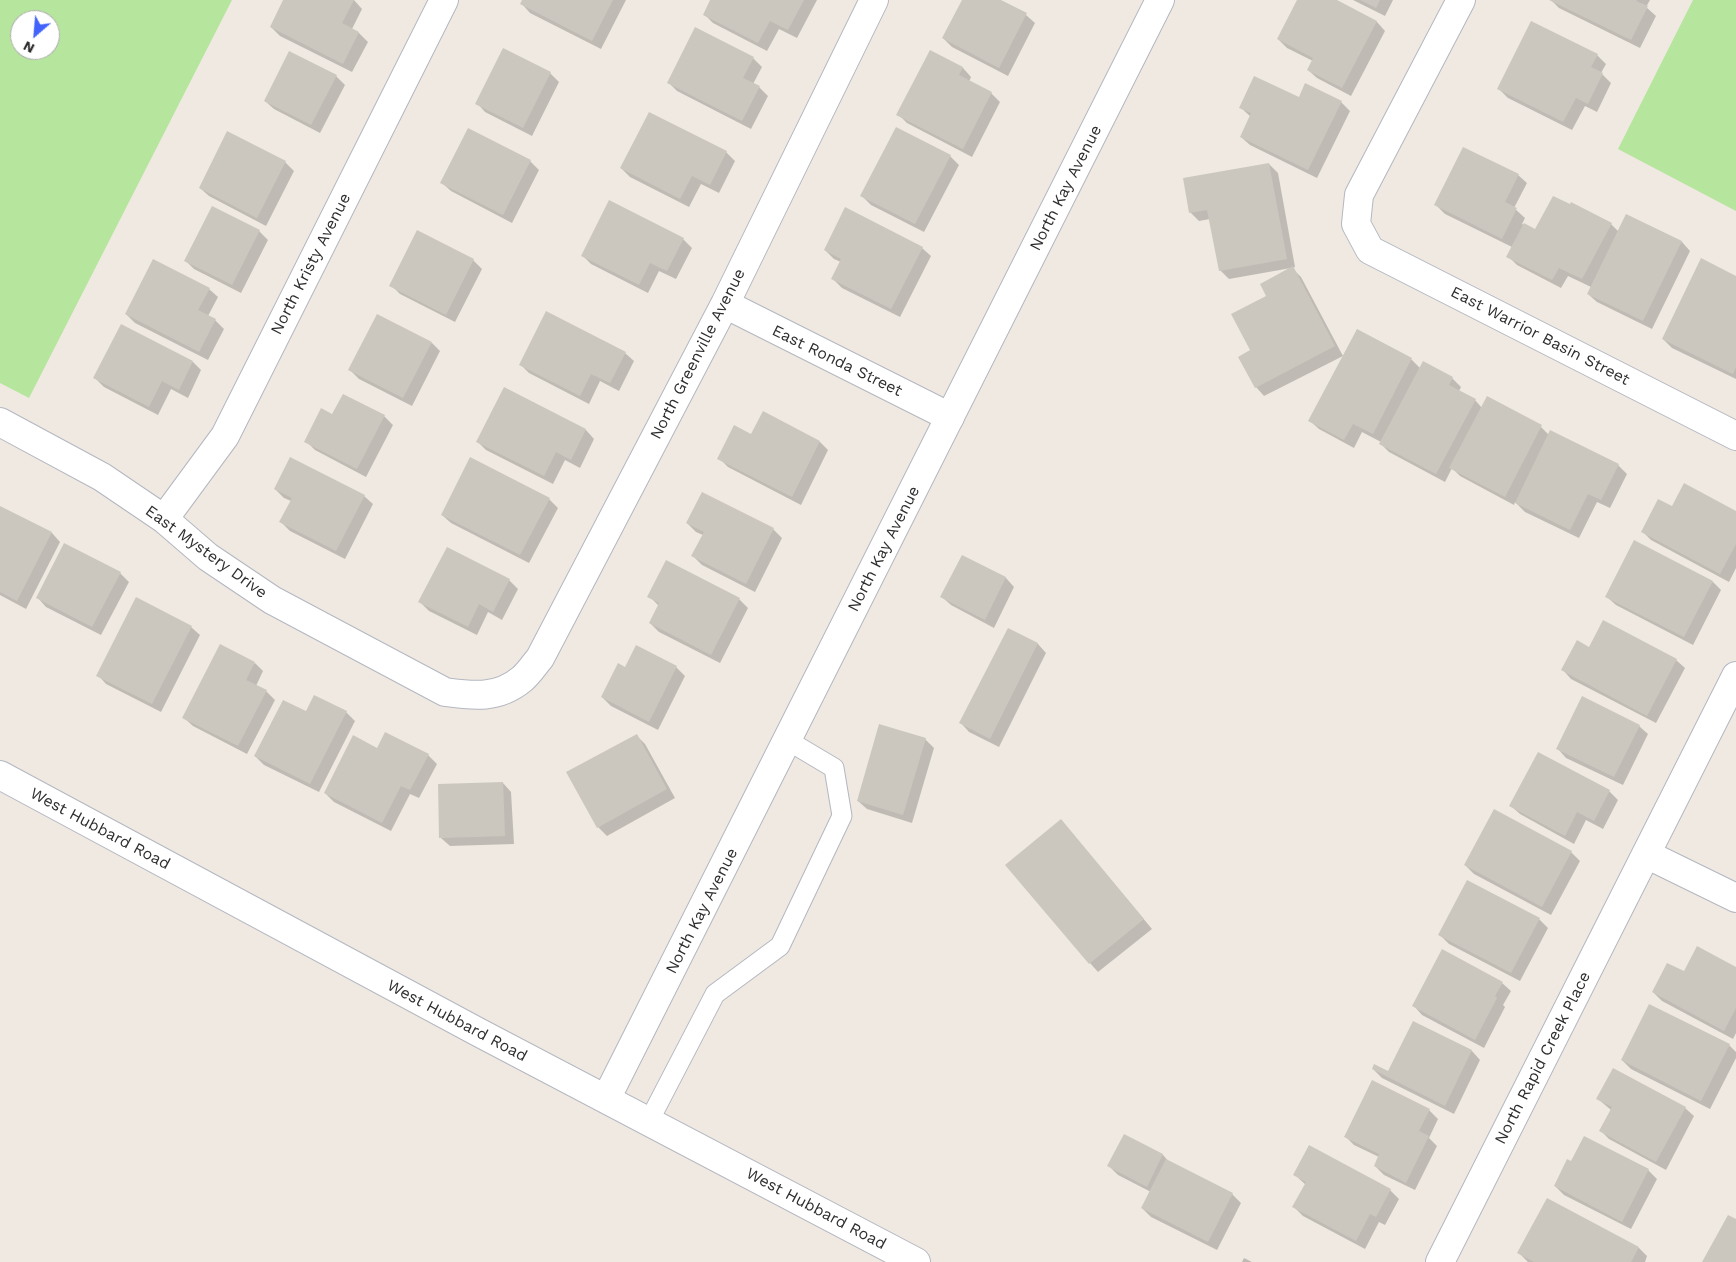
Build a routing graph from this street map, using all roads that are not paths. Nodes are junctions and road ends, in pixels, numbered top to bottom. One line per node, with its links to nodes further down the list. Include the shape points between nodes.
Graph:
1 (444, 0): 9 (street, North Kristy Avenue, via 225,436)
2 (874, 0): 5 (street, North Greenville Avenue)
3 (1160, 0): 6 (street, North Kay Avenue)
4 (1461, 0): 8 (street, East Warrior Basin Street, via 1359,195 1356,224 1370,250)
5 (724, 304): 6 (street, East Ronda Street); 11 (street, North Greenville Avenue, via 540,658 522,679)
6 (950, 417): 12 (street, North Kay Avenue)
7 (0, 422): 9 (street, East Mystery Drive, via 102,477)
8 (1736, 436)
9 (164, 520): 11 (street, East Mystery Drive, via 208,557 272,600 444,692 474,696)
10 (1736, 676): 14 (street, North Rapid Creek Place)
11 (501, 692)
12 (787, 740): 16 (street, North Kay Avenue); 17 (lane, via 834,768 842,816 780,946 715,994)
13 (0, 775): 16 (street, West Hubbard Road)
14 (1646, 854): 15 (street); 19 (street, North Rapid Creek Place)
15 (1736, 898)
16 (606, 1098): 17 (street, West Hubbard Road)
17 (649, 1121): 18 (street, West Hubbard Road)
18 (916, 1262)
19 (1440, 1262)

